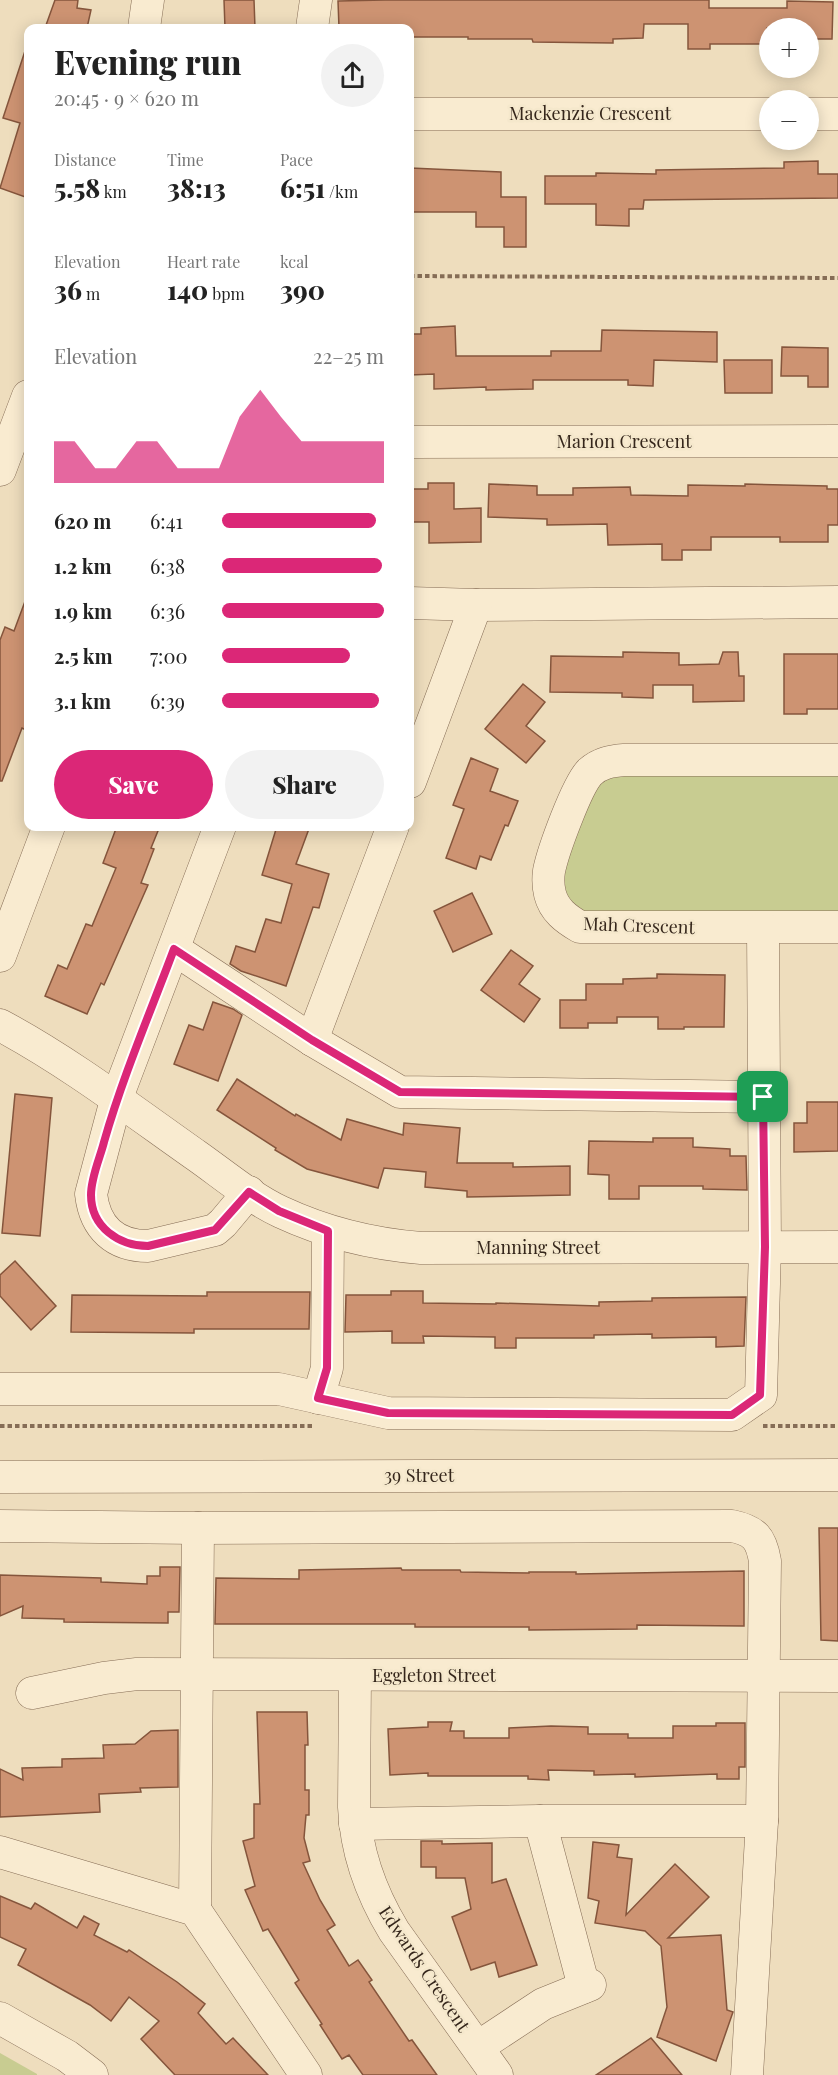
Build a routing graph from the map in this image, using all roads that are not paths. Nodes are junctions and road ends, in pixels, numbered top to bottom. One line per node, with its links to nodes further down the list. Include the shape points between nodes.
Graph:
1 (148, 0): 3 (street)
2 (316, 0): 4 (street)
3 (145, 24)
4 (313, 24)
5 (414, 114): 6 (street, Mackenzie Crescent)
6 (759, 114)
7 (819, 114): 8 (street)
8 (838, 114)
9 (24, 407): 12 (street)
10 (838, 441): 11 (street, Marion Crescent)
11 (414, 442)
12 (0, 470)
13 (838, 602): 15 (street)
14 (414, 603): 15 (street)
15 (476, 605): 17 (street)
16 (838, 760): 22 (street, Mah Crescent, via 609,762 589,773 576,794 549,868 550,896 566,920 593,928)
17 (414, 771)
18 (46, 831): 24 (street)
19 (218, 831): 23 (street)
20 (391, 831): 26 (street)
21 (838, 927): 22 (street, Mah Crescent)
22 (763, 928): 27 (street)
23 (174, 949): 26 (street); 28 (street)
24 (0, 956)
25 (0, 1025): 28 (street, Manning Street)
26 (312, 1040): 27 (street, via 400,1092)
27 (763, 1097): 31 (street)
28 (116, 1100): 29 (street, Manning Street); 29 (street, via 91,1194 97,1216 112,1237 123,1243 148,1246 207,1233 223,1223)
29 (249, 1192): 30 (street, Manning Street, via 279,1211)
30 (328, 1231): 31 (street, Manning Street, via 373,1243 421,1248); 34 (street, via 327,1368)
31 (765, 1247): 32 (street, Manning Street); 34 (street, via 760,1395 732,1415 388,1413)
32 (838, 1247)
33 (0, 1389): 34 (street, via 279,1389)
34 (318, 1398)
35 (838, 1475): 36 (street, 39 Street)
36 (0, 1477)
37 (0, 1526): 38 (street)
38 (198, 1528): 39 (street); 41 (street, via 744,1529 762,1544 765,1561)
39 (197, 1675): 40 (street, Eggleton Street); 43 (street, Eggleton Street, via 120,1675); 48 (street)
40 (355, 1676): 41 (street, Eggleton Street); 46 (street, Edwards Crescent)
41 (764, 1676): 42 (street, Eggleton Street); 45 (street)
42 (838, 1676)
43 (32, 1694)
44 (540, 1821): 45 (street); 46 (street); 50 (street, Edwards Crescent, via 587,1986 524,2015)
45 (762, 1821): 54 (street)
46 (355, 1824): 50 (street, Edwards Crescent, via 364,1872 383,1913)
47 (0, 1852): 48 (street)
48 (195, 1910): 52 (street)
49 (0, 2018): 51 (street, via 67,2055)
50 (478, 2047): 53 (street, Edwards Crescent)
51 (92, 2075)
52 (306, 2075)
53 (497, 2075)
54 (747, 2075)

